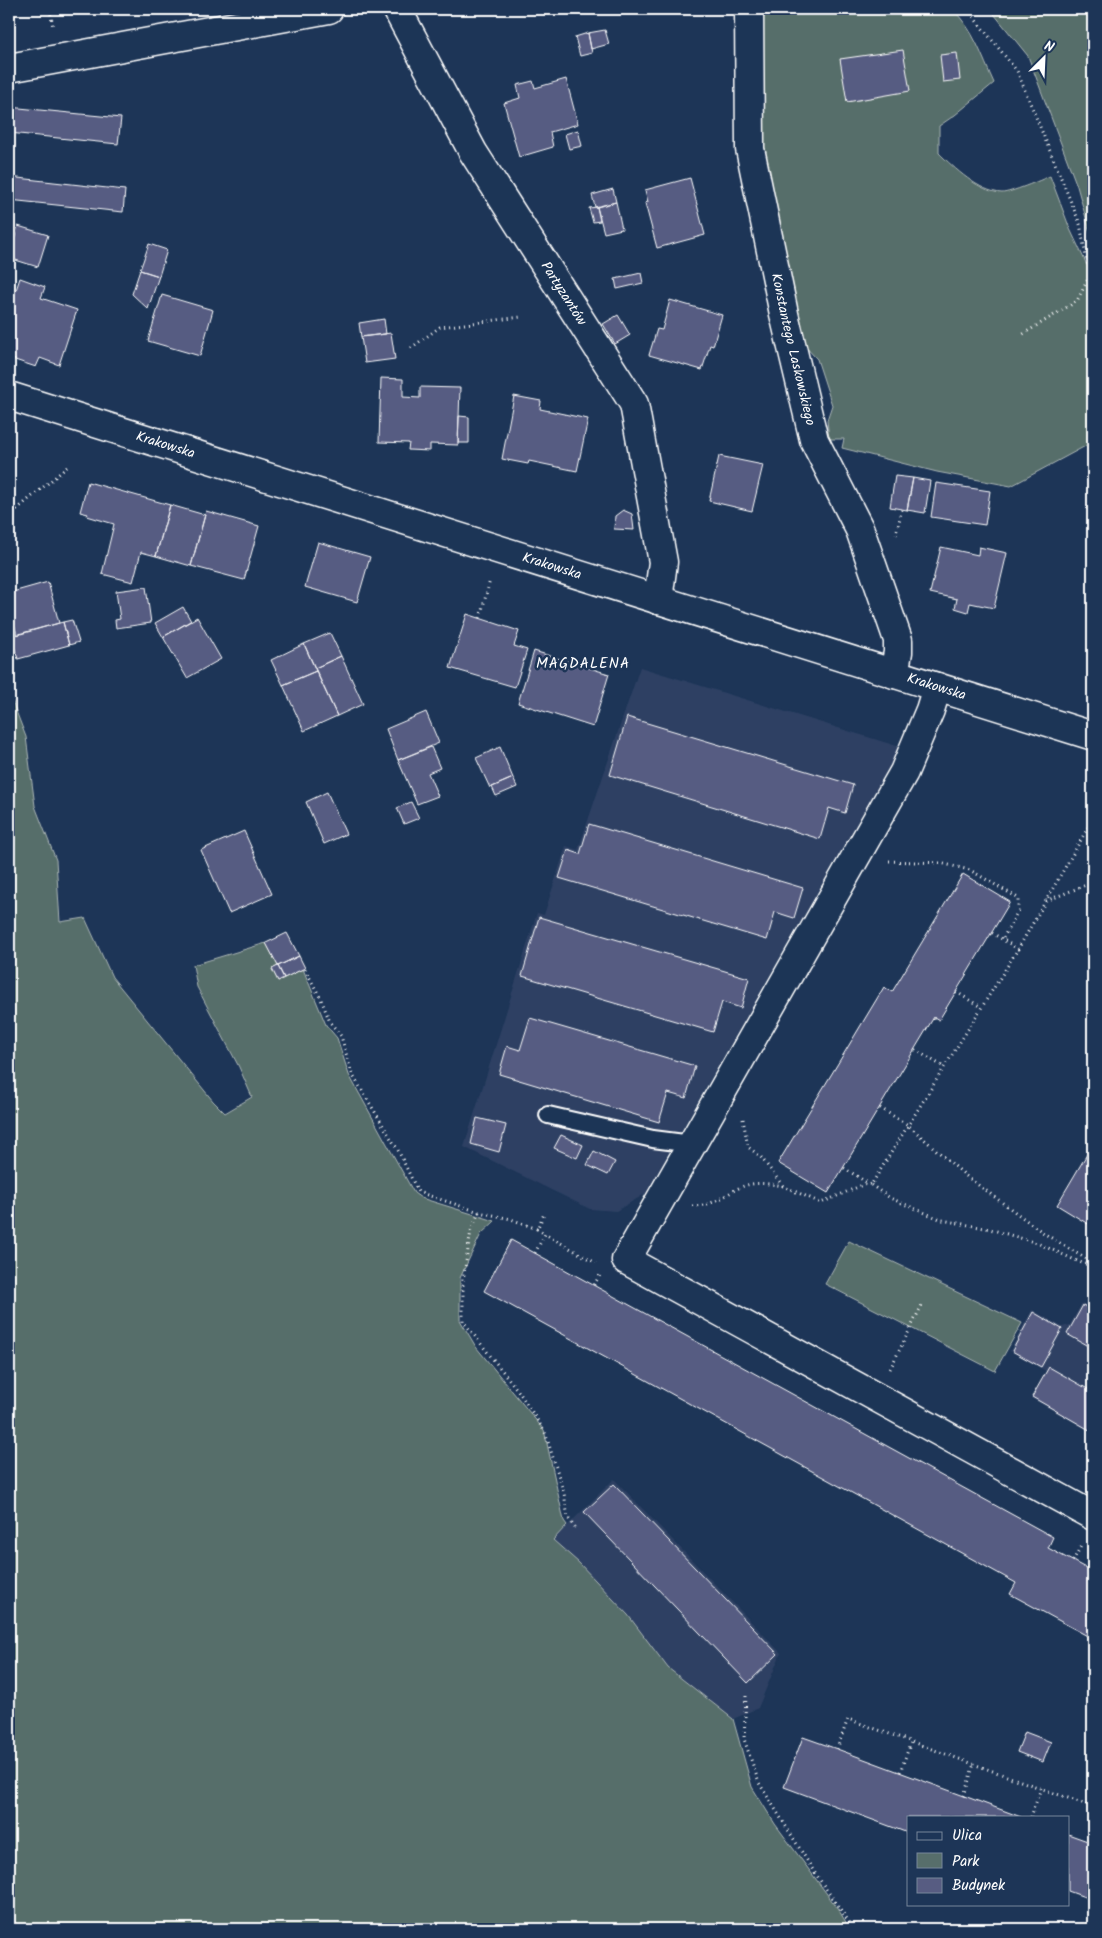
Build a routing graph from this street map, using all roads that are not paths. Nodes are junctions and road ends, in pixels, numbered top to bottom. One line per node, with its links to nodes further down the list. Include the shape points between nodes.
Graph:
1 (329, 9): 4 (street)
2 (397, 9): 6 (street, Partyzantów, via 473,152 634,404 663,562)
3 (749, 9): 7 (street, Konstantego Laskowskiego, via 750,149 784,314 814,440 860,530 898,640)
4 (9, 68)
5 (9, 396): 6 (street, Krakowska)
6 (658, 600): 7 (street, Krakowska)
7 (894, 674): 8 (street, Krakowska)
8 (937, 688): 9 (street, Krakowska); 11 (street, via 904,772)
9 (1093, 736)
10 (548, 1115): 11 (lane, via 654,1139)
11 (692, 1144): 12 (street, via 626,1260 876,1397)
12 (1089, 1527)

